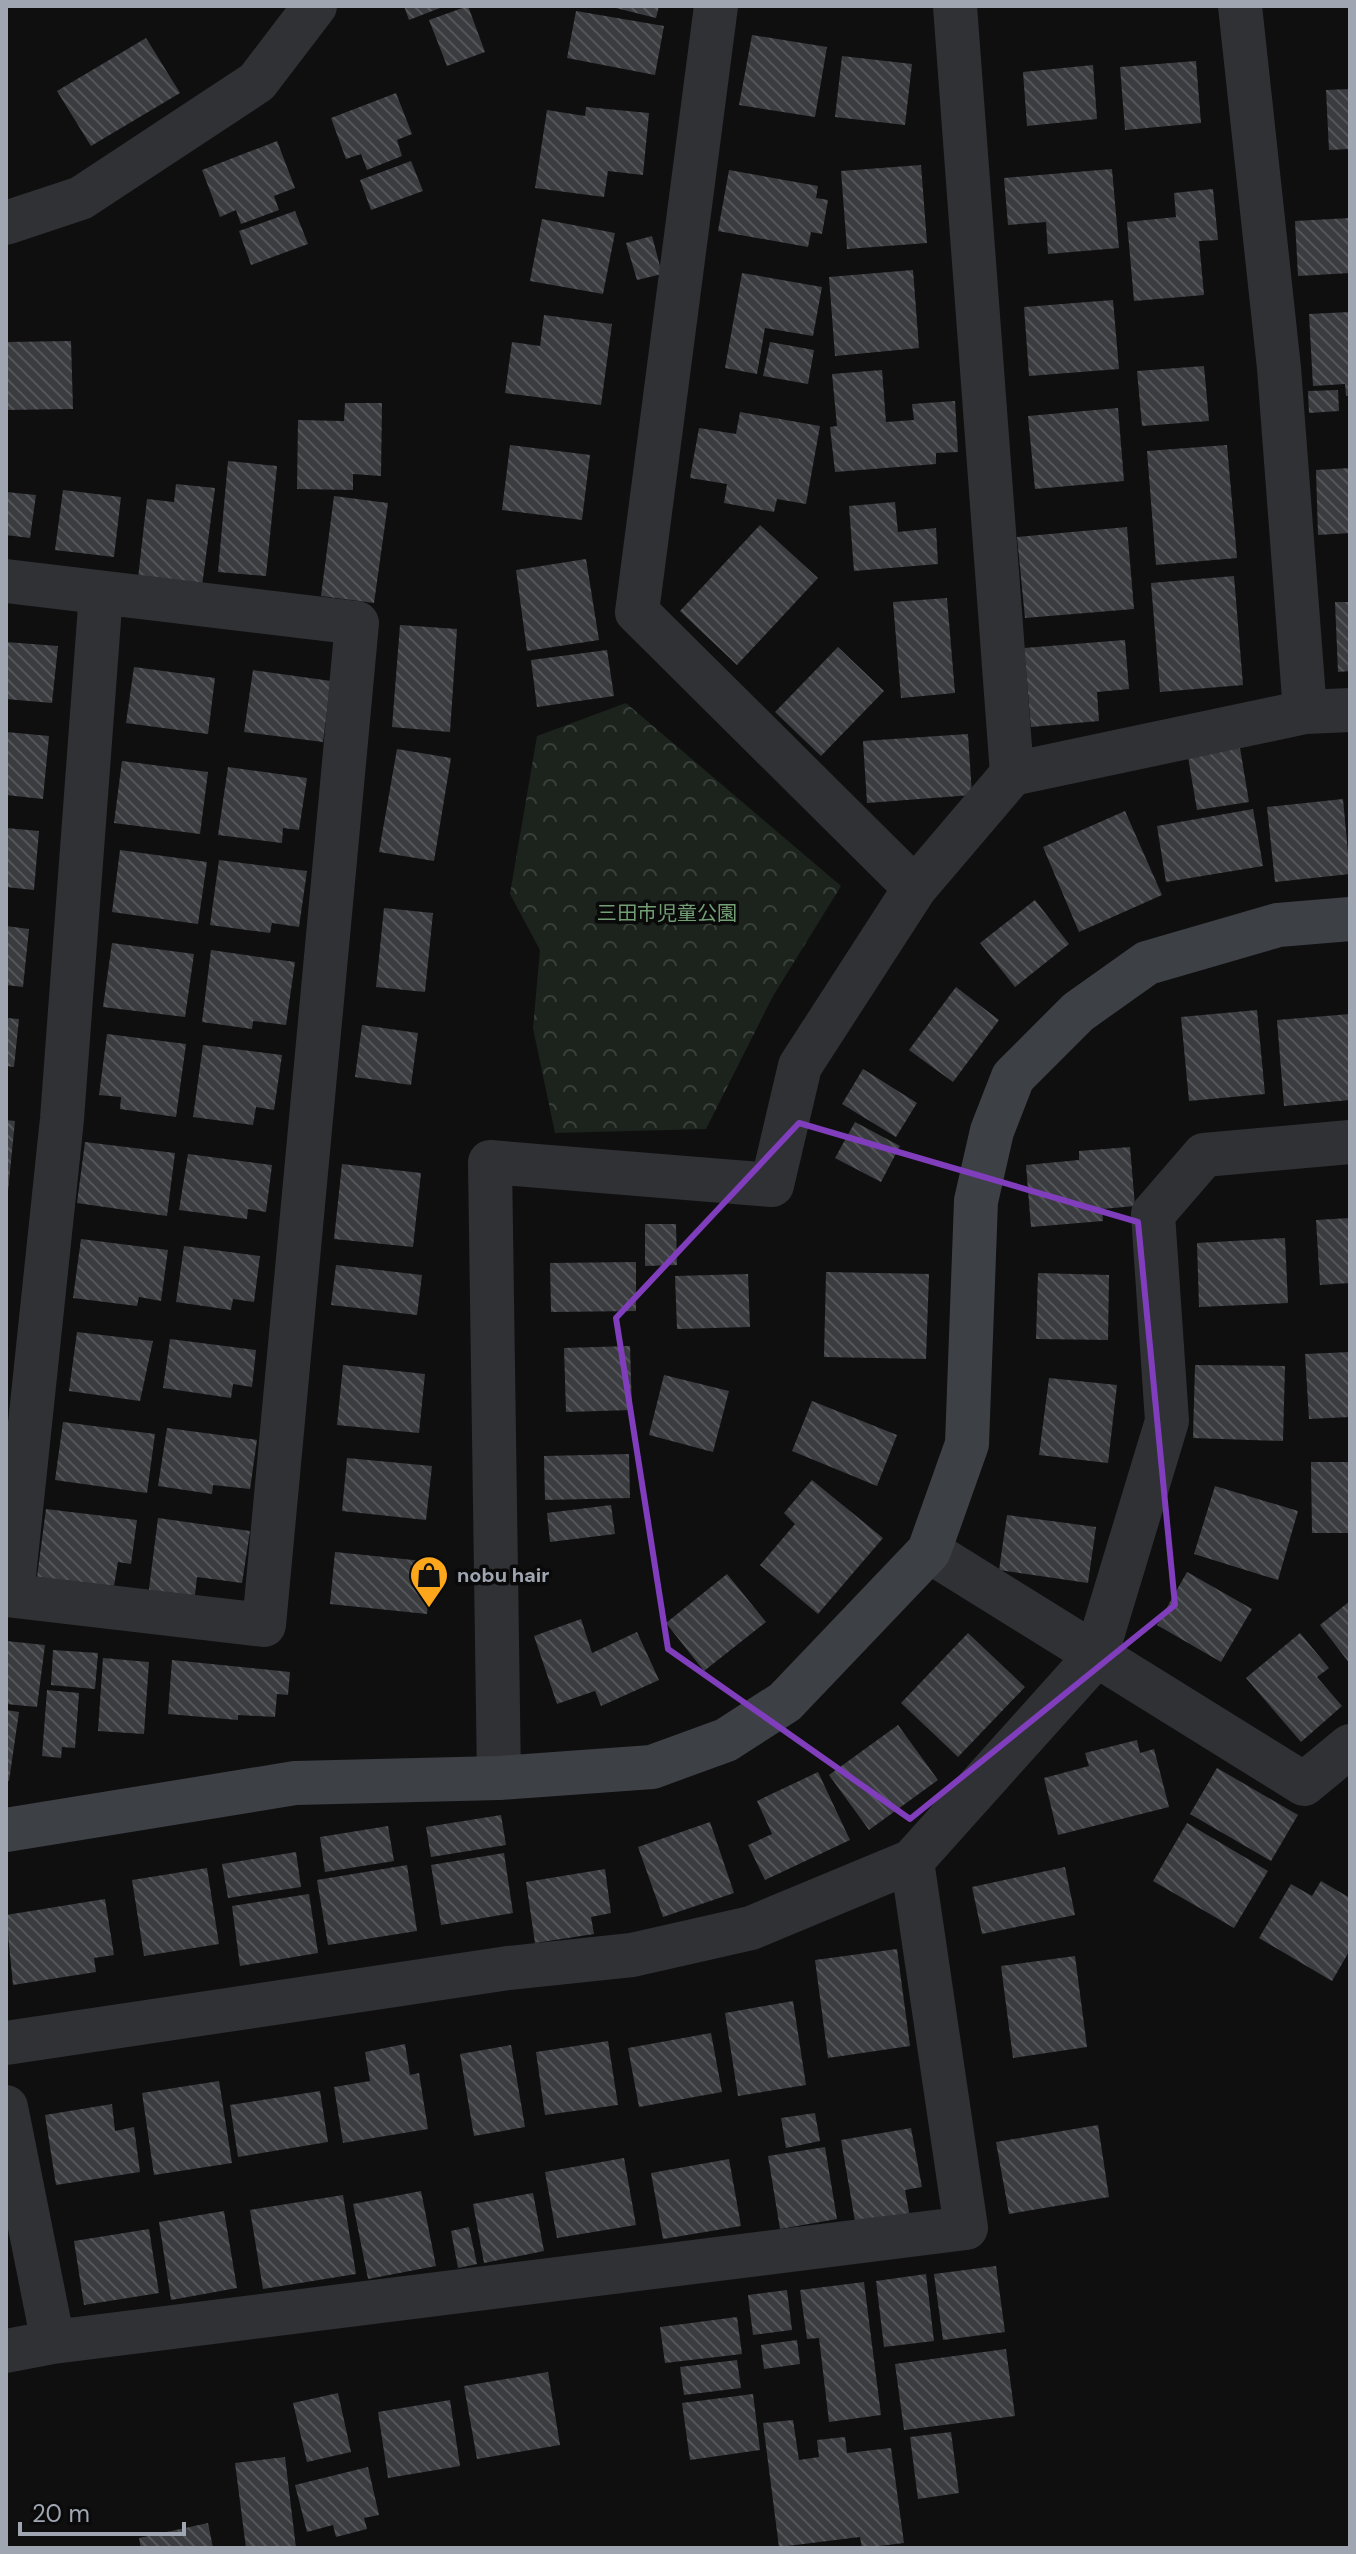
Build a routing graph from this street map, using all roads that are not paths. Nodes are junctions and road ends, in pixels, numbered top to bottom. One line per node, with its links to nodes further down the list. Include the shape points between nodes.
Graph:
1 (315, 6): 5 (street, via 257,82 81,198)
2 (716, 6): 11 (street, via 637,612)
3 (955, 6): 10 (street)
4 (1240, 6): 9 (street, via 1279,368)
5 (6, 223)
6 (6, 581): 7 (street)
7 (101, 593): 15 (street, via 64,1103); 15 (street, via 357,623 264,1625)
8 (1350, 710): 9 (street)
9 (1305, 712): 10 (street)
10 (1012, 774): 11 (street)
11 (915, 888): 18 (street, via 800,1066 772,1185 490,1162)
12 (1350, 919): 14 (street, via 1278,925 1147,963 1078,1012 1013,1077 992,1131 976,1201 967,1444)
13 (1350, 1142): 16 (street, via 1204,1155 1153,1214 1167,1421)
14 (929, 1551): 16 (street); 18 (street, via 785,1702 726,1740 652,1767)
15 (9, 1595)
16 (1096, 1656): 17 (street, via 1304,1784); 20 (street)
17 (1350, 1746)
18 (499, 1778): 19 (street, via 295,1783)
19 (6, 1830)
20 (912, 1861): 21 (street, via 751,1928 632,1955 508,1968); 23 (street, via 966,2228)
21 (6, 2043)
22 (6, 2107): 23 (street)
23 (53, 2342): 24 (street)
24 (6, 2351)

